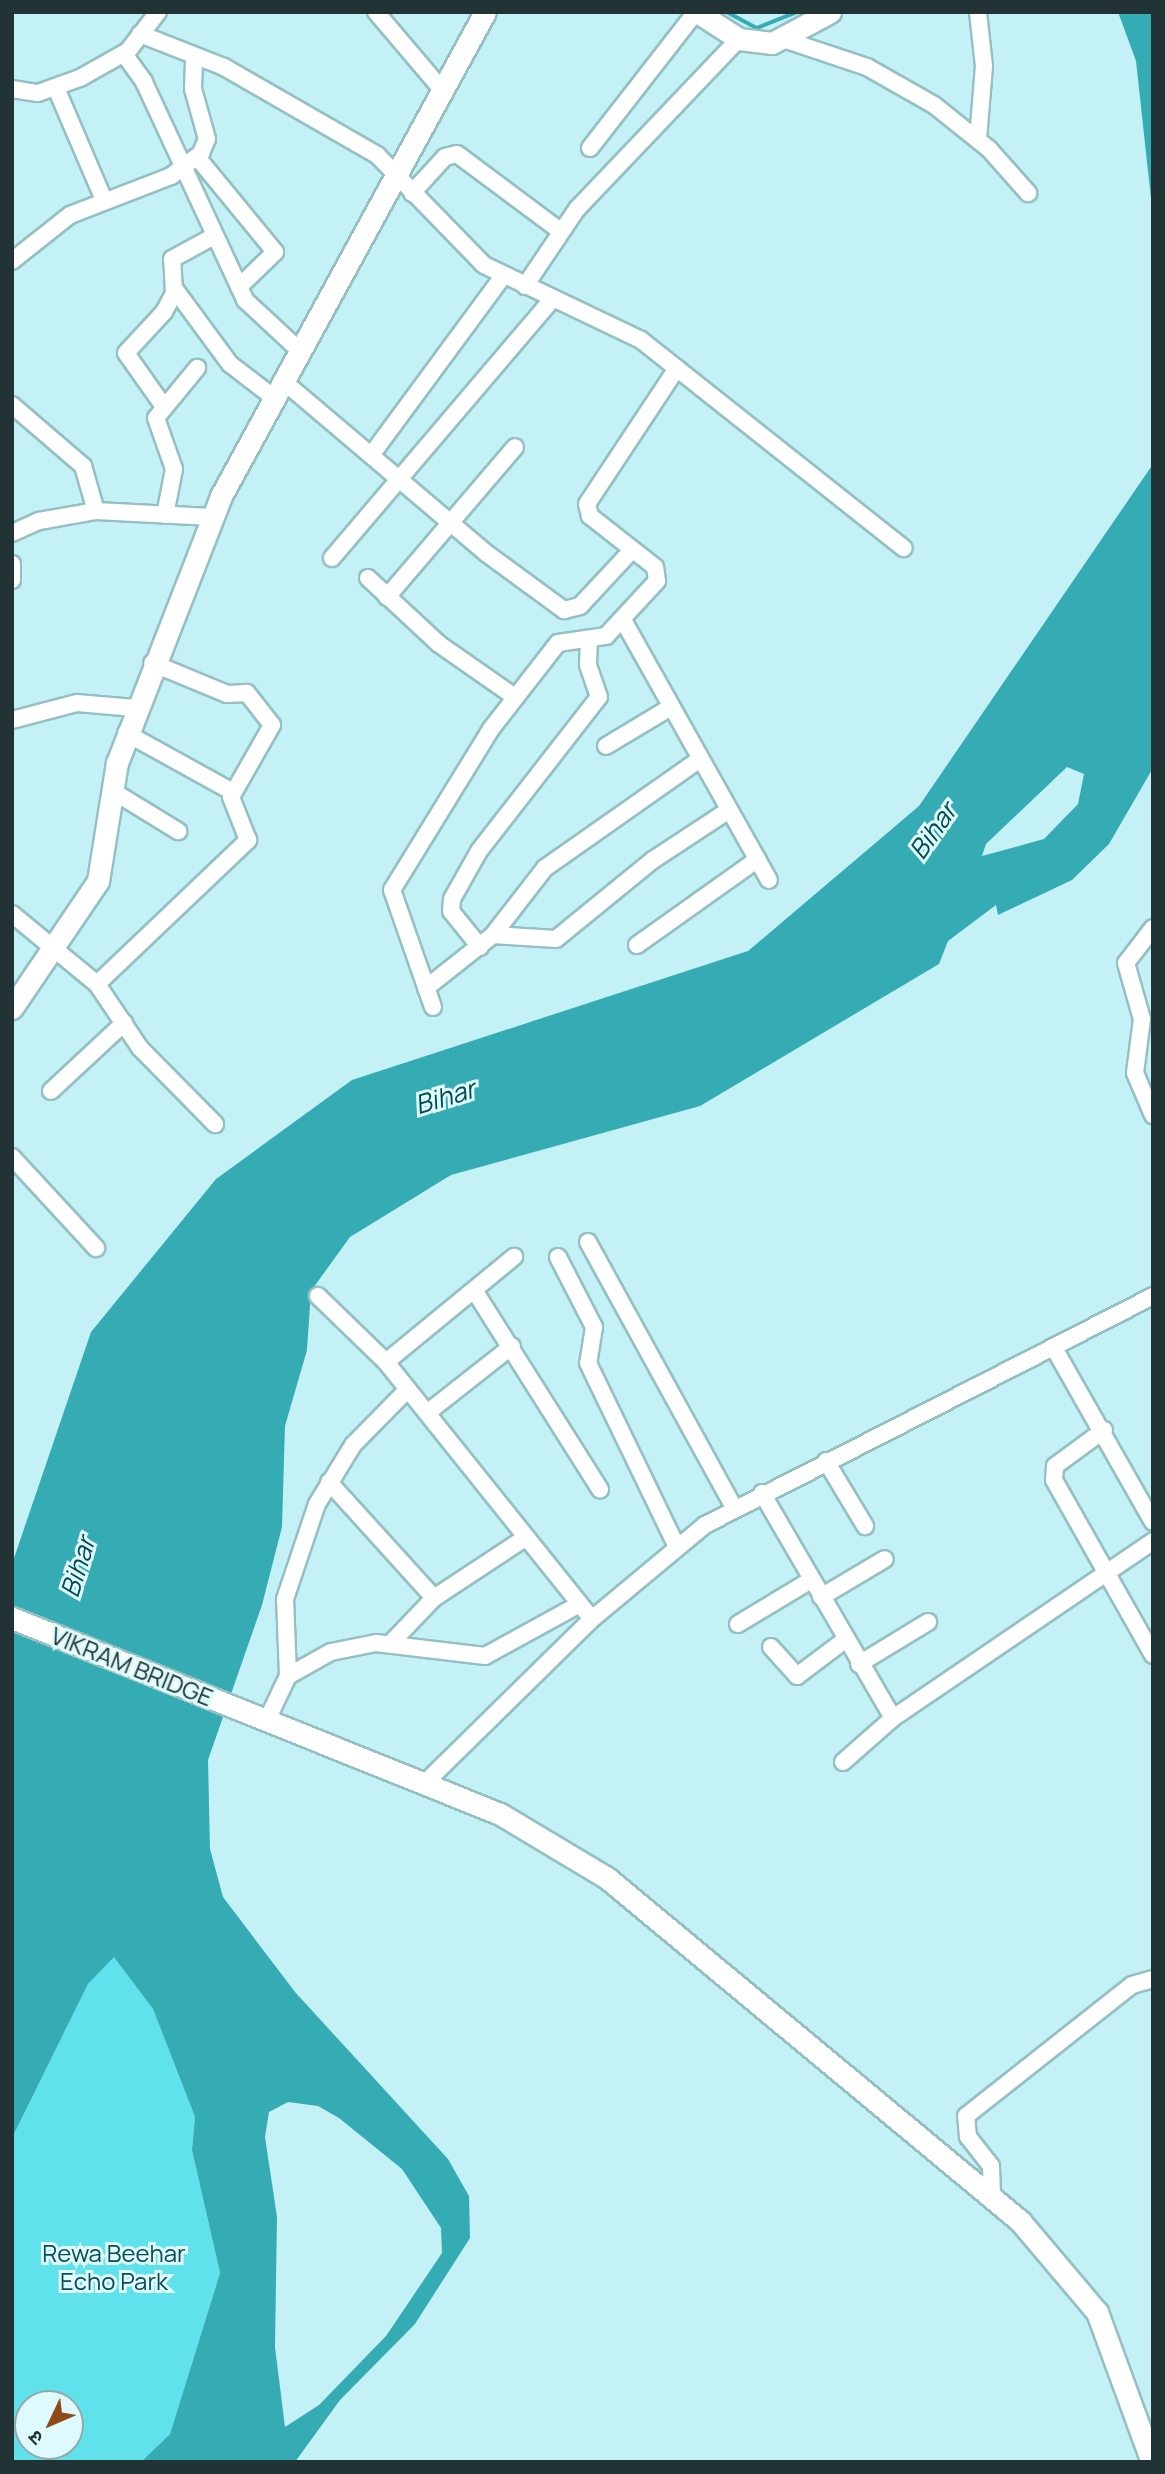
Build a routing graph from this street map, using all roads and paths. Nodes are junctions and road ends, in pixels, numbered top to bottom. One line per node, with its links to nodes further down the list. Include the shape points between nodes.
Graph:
1 (158, 12): 7 (street)
2 (376, 12): 14 (street)
3 (485, 12): 14 (street)
4 (696, 12): 8 (street); 16 (street)
5 (978, 12): 15 (street, via 984,65)
6 (827, 13): 9 (street)
7 (140, 34): 10 (street); 11 (street)
8 (739, 39): 9 (street); 23 (street)
9 (786, 40): 15 (street, via 899,83)
10 (124, 54): 12 (street); 18 (street)
11 (194, 58): 17 (street, via 192,89 207,139); 19 (street, via 289,102 383,158)
12 (56, 88): 13 (street); 22 (street)
13 (12, 89)
14 (443, 91): 19 (street)
15 (978, 139): 21 (street)
16 (590, 148)
17 (197, 157): 18 (street); 28 (street, via 275,252)
18 (184, 170): 22 (street); 24 (street)
19 (396, 176): 20 (street); 31 (street)
20 (412, 193): 23 (street, via 453,153); 26 (street, via 465,249)
21 (1028, 194)
22 (104, 200): 25 (street, via 70,215)
23 (559, 230): 27 (street)
24 (214, 236): 28 (street); 29 (street, via 172,259)
25 (12, 261)
26 (502, 276): 27 (street); 38 (street)
27 (525, 286): 30 (street)
28 (239, 287): 31 (street, via 262,320)
29 (174, 288): 34 (street, via 230,364); 35 (street, via 164,312 126,353)
30 (553, 298): 33 (street, via 641,340); 39 (street)
31 (299, 350): 34 (street)
32 (197, 368): 35 (street)
33 (677, 368): 45 (street); 46 (street, via 587,504 590,516)
34 (278, 389): 38 (street); 42 (street)
35 (162, 404): 41 (street, via 156,424 174,469)
36 (12, 405): 40 (street, via 83,466)
37 (515, 447): 43 (street)
38 (372, 454): 39 (street)
39 (402, 481): 43 (street); 47 (street)
40 (96, 511): 41 (street); 44 (street, via 39,521)
41 (165, 514): 42 (street)
42 (212, 517): 54 (street)
43 (450, 523): 46 (street, via 570,611); 51 (street)
44 (12, 533)
45 (903, 548)
46 (632, 550): 52 (street, via 659,576)
47 (332, 558)
48 (12, 564): 50 (street, via 17,576)
49 (368, 578): 51 (street)
50 (12, 580)
51 (387, 597): 55 (street, via 461,662)
52 (623, 620): 53 (street); 56 (street)
53 (589, 641): 55 (street, via 562,639); 72 (street, via 588,665 599,697 478,851 452,899 454,916)
54 (152, 663): 57 (street); 63 (street, via 227,694 247,693 268,715 270,730)
55 (515, 697): 75 (street, via 392,890)
56 (671, 707): 60 (street); 61 (street)
57 (135, 708): 58 (street, via 77,703); 59 (street)
58 (12, 720)
59 (126, 733): 62 (street); 63 (street)
60 (606, 746)
61 (700, 759): 64 (street); 70 (street, via 545,868)
62 (111, 790): 65 (street); 73 (street, via 99,881)
63 (233, 792): 74 (street, via 232,808 248,830 245,845)
64 (729, 810): 66 (street); 70 (street, via 653,860 556,939)
65 (178, 831)
66 (758, 859): 67 (street); 71 (street)
67 (769, 880)
68 (12, 914): 73 (street)
69 (1153, 928): 80 (street, via 1126,963 1142,1019 1135,1073)
70 (493, 935): 72 (street)
71 (637, 945)
72 (480, 947): 75 (street)
73 (52, 951): 74 (street); 77 (street)
74 (97, 984): 78 (street)
75 (426, 988): 76 (street)
76 (433, 1007)
77 (12, 1008)
78 (124, 1023): 79 (street); 81 (street)
79 (51, 1091)
80 (1153, 1115)
81 (215, 1124)
82 (12, 1157): 84 (street)
83 (588, 1242): 100 (street)
84 (96, 1248)
85 (514, 1257): 87 (street)
86 (558, 1257): 105 (street, via 594,1327 588,1363)
87 (474, 1290): 90 (street); 92 (street)
88 (318, 1296): 92 (street)
89 (1153, 1296): 91 (street)
90 (512, 1346): 94 (street); 98 (street)
91 (1054, 1348): 95 (street); 96 (street)
92 (386, 1362): 93 (street)
93 (408, 1390): 94 (street); 97 (street, via 353,1445)
94 (427, 1413): 103 (street)
95 (1104, 1430): 101 (street); 107 (street, via 1053,1474)
96 (826, 1461): 99 (street); 102 (street)
97 (329, 1482): 110 (street); 121 (street, via 285,1599)
98 (600, 1489)
99 (762, 1493): 100 (street); 108 (street)
100 (734, 1508): 105 (street)
101 (1153, 1522)
102 (865, 1526)
103 (526, 1538): 110 (street); 111 (street)
104 (1153, 1541): 107 (street)
105 (676, 1545): 113 (street)
106 (885, 1559): 109 (street)
107 (1106, 1573): 119 (street); 123 (street)
108 (811, 1580): 109 (street); 115 (street)
109 (821, 1597): 116 (street)
110 (433, 1598): 117 (street)
111 (578, 1605): 113 (street); 117 (street, via 485,1656)
112 (12, 1618): 122 (street, VIKRAM BRIDGE)
113 (592, 1619): 125 (street)
114 (928, 1622): 120 (street)
115 (738, 1624)
116 (845, 1640): 118 (street, via 797,1675); 120 (street)
117 (390, 1644): 121 (street, via 331,1652)
118 (771, 1647)
119 (1153, 1655)
120 (859, 1664): 123 (street)
121 (288, 1676): 122 (street)
122 (259, 1717): 125 (street, VIKRAM BRIDGE)
123 (893, 1718): 124 (street)
124 (843, 1762)
125 (426, 1782): 127 (street, VIKRAM BRIDGE, via 531,1829 607,1878)
126 (1153, 1979): 127 (street, via 1132,1985 966,2116 968,2137 991,2166)
127 (992, 2195): 128 (street, VIKRAM BRIDGE, via 1097,2312)
128 (1152, 2462)

